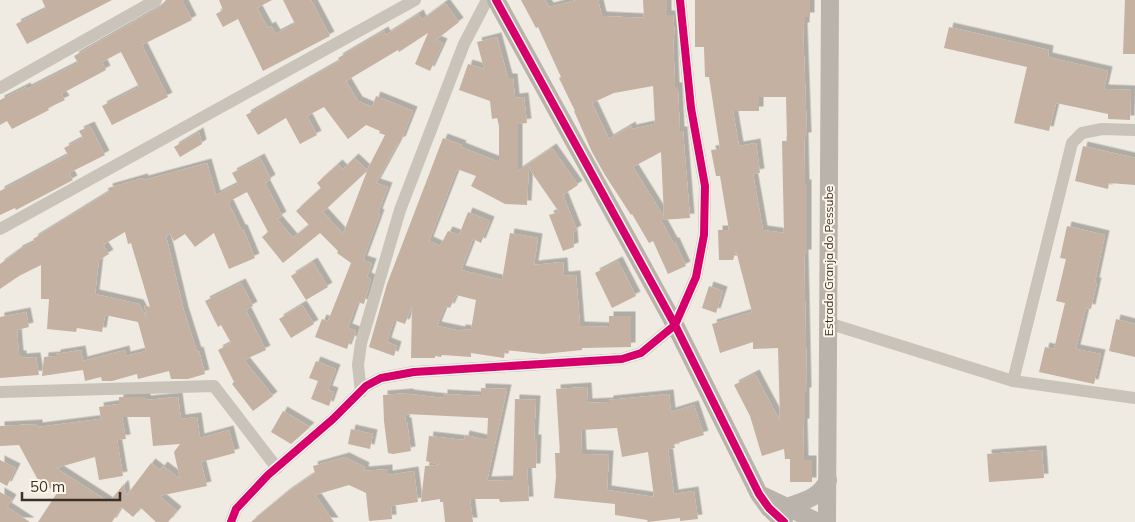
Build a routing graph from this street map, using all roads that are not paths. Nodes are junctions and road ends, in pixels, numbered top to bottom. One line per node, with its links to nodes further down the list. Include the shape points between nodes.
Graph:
1 (156, 0): 7 (street)
2 (415, 0): 9 (street)
3 (487, 0): 14 (street, via 464,44 400,210 361,343 358,365)
4 (496, 0): 11 (street)
5 (680, 0): 11 (street, via 691,108 706,186 704,235 696,277)
6 (830, 0): 10 (street, Estrada Granja do Pessube)
7 (0, 88)
8 (1135, 130): 12 (street, via 1102,129 1082,133 1072,143)
9 (0, 229)
10 (828, 323): 12 (street); 17 (street, Estrada Granja do Pessube)
11 (675, 325): 14 (street, via 641,353 622,359 414,372 381,378); 18 (street)
12 (1012, 380): 15 (street)
13 (0, 392): 16 (street, via 214,386)
14 (361, 392): 16 (street)
15 (1135, 398)
16 (277, 468): 20 (street, via 236,509)
17 (828, 480): 19 (street, via 824,490); 22 (street, Estrada Granja do Pessube)
18 (767, 508): 19 (street)
19 (785, 514): 21 (street)
20 (231, 522)
21 (818, 522)
22 (827, 522)

